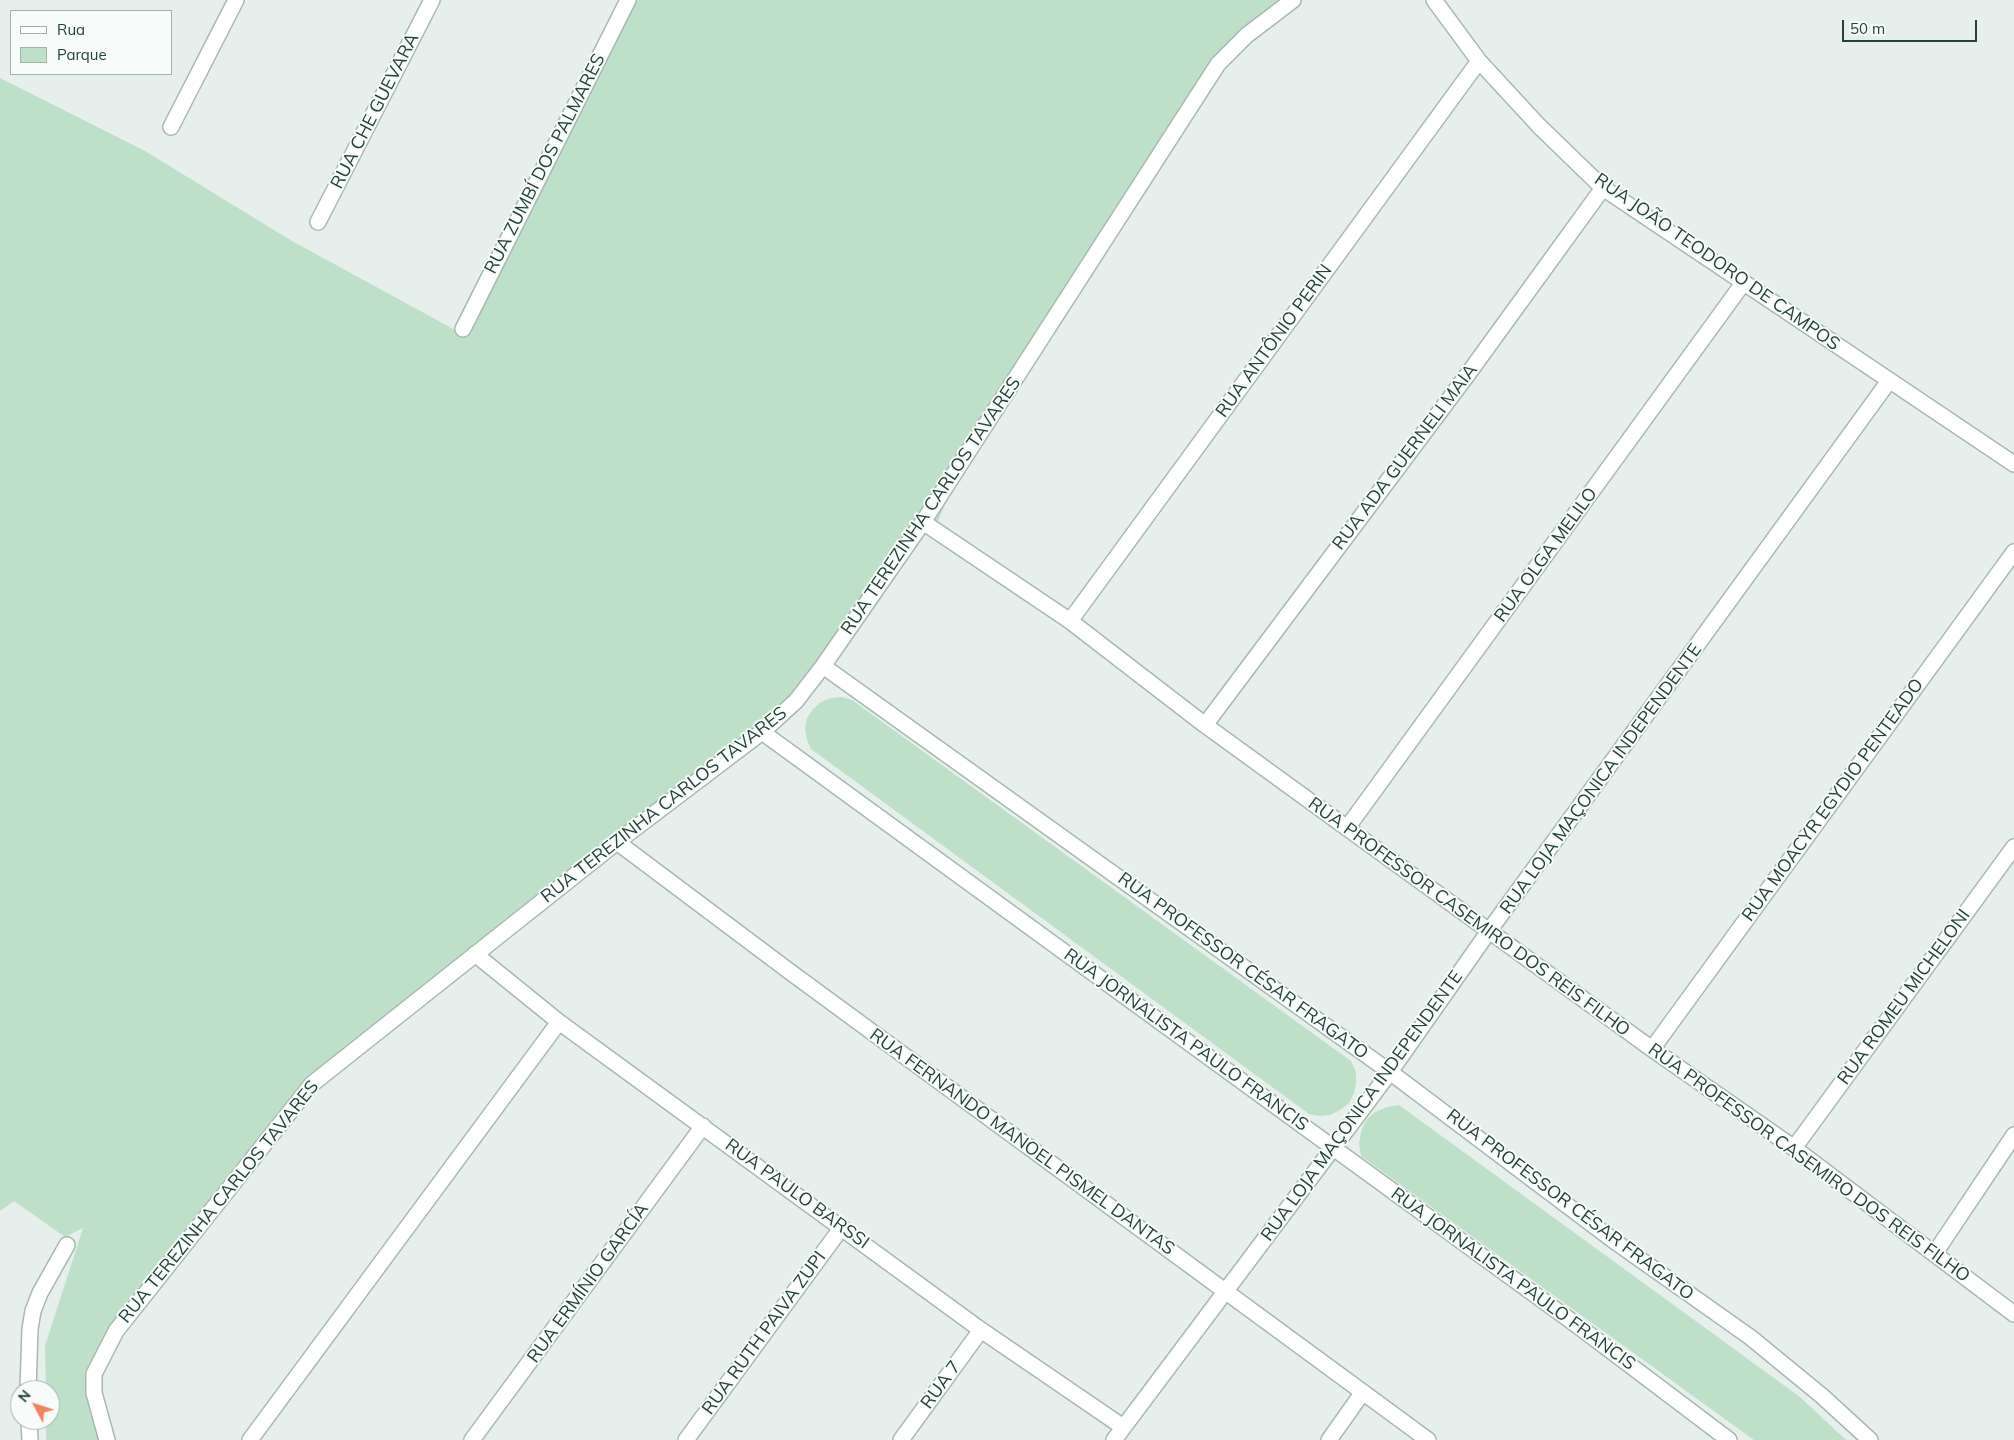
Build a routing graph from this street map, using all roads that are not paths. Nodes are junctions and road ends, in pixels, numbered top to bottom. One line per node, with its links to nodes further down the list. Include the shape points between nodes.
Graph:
1 (236, 0): 7 (street)
2 (432, 0): 9 (street, RUA CHE GUEVARA)
3 (628, 0): 11 (street, RUA ZUMBÍ DOS PALMARES)
4 (1294, 0): 14 (street, RUA TEREZINHA CARLOS TAVARES, via 1247,35 1218,64)
5 (1434, 0): 6 (street, RUA JOÃO TEODORO DE CAMPOS)
6 (1479, 61): 8 (street, RUA JOÃO TEODORO DE CAMPOS); 16 (street, RUA ANTÔNIO PERIN)
7 (171, 128)
8 (1603, 188): 10 (street, RUA JOÃO TEODORO DE CAMPOS); 18 (street, RUA ADA GUERNELI MAIA)
9 (318, 222)
10 (1744, 282): 12 (street, RUA JOÃO TEODORO DE CAMPOS); 20 (street, RUA OLGA MELILO)
11 (463, 329)
12 (1889, 381): 13 (street, RUA JOÃO TEODORO DE CAMPOS); 23 (street, RUA LOJA MAÇONICA INDEPENDENTE)
13 (2014, 464)
14 (923, 522): 16 (street, RUA PROFESSOR CASEMIRO DOS REIS FILHO); 17 (street, RUA TEREZINHA CARLOS TAVARES)
15 (2014, 552): 26 (street, RUA MOACYR EGYDIO PENTEADO)
16 (1070, 622): 18 (street, RUA PROFESSOR CASEMIRO DOS REIS FILHO)
17 (823, 666): 19 (street, RUA TEREZINHA CARLOS TAVARES, via 796,701); 27 (street, RUA PROFESSOR CÉSAR FRAGATO)
18 (1205, 725): 20 (street, RUA PROFESSOR CASEMIRO DOS REIS FILHO)
19 (762, 732): 21 (street, RUA TEREZINHA CARLOS TAVARES); 30 (street, RUA JORNALISTA PAULO FRANCIS)
20 (1347, 828): 23 (street, RUA PROFESSOR CASEMIRO DOS REIS FILHO)
21 (617, 842): 24 (street, RUA TEREZINHA CARLOS TAVARES); 35 (street, RUA FERNANDO MANOEL PISMEL DANTAS)
22 (2014, 847): 31 (street, RUA ROMEU MICHELONI)
23 (1489, 931): 26 (street, RUA PROFESSOR CASEMIRO DOS REIS FILHO); 27 (street, RUA LOJA MAÇONICA INDEPENDENTE)
24 (475, 954): 25 (street, RUA PAULO BARSSI); 41 (street, RUA TEREZINHA CARLOS TAVARES, via 312,1084 116,1331 94,1374 94,1393)
25 (560, 1022): 28 (street, RUA PAULO BARSSI); 42 (street)
26 (1652, 1049): 31 (street, RUA PROFESSOR CASEMIRO DOS REIS FILHO)
27 (1390, 1072): 30 (street, RUA LOJA MAÇONICA INDEPENDENTE); 50 (street, RUA PROFESSOR CÉSAR FRAGATO, via 1617,1244 1750,1337)
28 (704, 1126): 32 (street, RUA PAULO BARSSI); 43 (street, RUA ERMÍNIO GARCÍA)
29 (2014, 1135): 34 (street)
30 (1333, 1147): 35 (street, RUA LOJA MAÇONICA INDEPENDENTE); 49 (street, RUA JORNALISTA PAULO FRANCIS)
31 (1794, 1148): 34 (street, RUA PROFESSOR CASEMIRO DOS REIS FILHO)
32 (842, 1227): 37 (street, RUA PAULO BARSSI); 44 (street, RUA RUTH PAIVA ZUPI)
33 (67, 1245): 38 (street, via 40,1293 34,1311 30,1329)
34 (1935, 1253): 36 (street, RUA PROFESSOR CASEMIRO DOS REIS FILHO)
35 (1226, 1292): 39 (street, RUA FERNANDO MANOEL PISMEL DANTAS); 40 (street, RUA LOJA MAÇONICA INDEPENDENTE)
36 (2014, 1314)
37 (981, 1330): 40 (street, RUA PAULO BARSSI); 45 (street, RUA 7)
38 (28, 1380)
39 (1363, 1392): 47 (street); 48 (street, RUA FERNANDO MANOEL PISMEL DANTAS)
40 (1123, 1428): 46 (street, RUA LOJA MAÇONICA INDEPENDENTE)
41 (107, 1440)
42 (250, 1440)
43 (472, 1440)
44 (686, 1440)
45 (901, 1440)
46 (1114, 1440)
47 (1329, 1440)
48 (1428, 1440)
49 (1729, 1440)
50 (1870, 1440)

